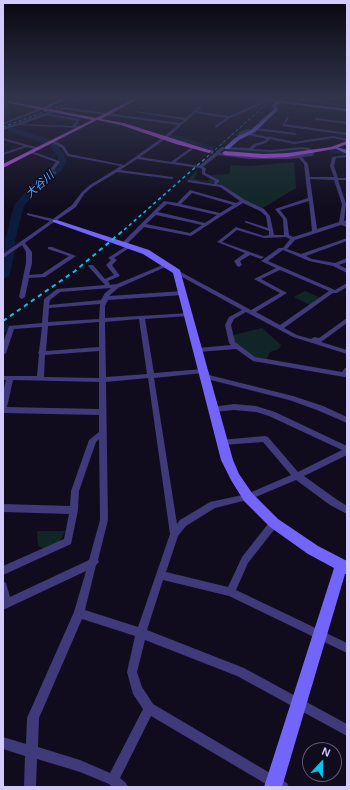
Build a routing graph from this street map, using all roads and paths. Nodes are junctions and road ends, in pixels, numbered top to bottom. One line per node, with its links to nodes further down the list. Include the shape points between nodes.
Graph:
1 (63, 136): 12 (main road)
2 (158, 136): 7 (main road)
3 (166, 136): 7 (street)
4 (239, 136): 8 (street)
5 (245, 136): 8 (street)
6 (259, 136): 9 (street)
7 (164, 138): 18 (main road); 26 (street)
8 (241, 138): 19 (street)
9 (270, 138): 11 (street, via 294,143 333,137); 17 (street)
10 (3, 139): 13 (street)
11 (347, 141): 14 (main road)
12 (50, 142): 16 (main road); 29 (street, via 63,148 68,155)
13 (28, 146): 16 (street); 22 (street)
14 (336, 147): 20 (main road); 21 (street)
15 (192, 148): 27 (street)
16 (35, 150): 28 (main road); 32 (street, via 58,162)
17 (249, 150): 19 (street); 20 (street, via 298,148)
18 (209, 151)
19 (226, 151): 20 (main road, via 276,156); 23 (street, via 223,148)
20 (312, 152): 25 (street)
21 (347, 152)
22 (3, 154)
23 (218, 154): 25 (street, via 249,158); 30 (street)
24 (347, 156): 35 (street, via 334,157 332,166)
25 (300, 157): 34 (street, via 306,164)
26 (137, 158): 27 (street); 29 (street)
27 (172, 163): 30 (street)
28 (3, 166)
29 (125, 166): 31 (street)
30 (200, 167): 38 (street, via 204,168 203,173 209,178 218,181)
31 (117, 170): 33 (street); 47 (street, via 91,186 74,206)
32 (53, 172)
33 (172, 178)
34 (309, 178): 35 (street); 39 (street)
35 (335, 179): 36 (street); 41 (street)
36 (347, 179)
37 (189, 181): 38 (street)
38 (215, 184): 40 (street)
39 (311, 199): 54 (street); 56 (street, via 278,209 285,219)
40 (243, 201): 43 (street); 55 (street, via 262,210 268,216)
41 (345, 203): 50 (street)
42 (177, 205): 43 (street, via 191,191); 44 (street, via 166,202); 46 (street)
43 (236, 205): 46 (street)
44 (155, 213): 51 (street); 52 (street)
45 (29, 214): 47 (street)
46 (221, 214): 51 (street)
47 (55, 221): 59 (street); 60 (street)
48 (347, 221): 50 (street)
49 (246, 222): 55 (street)
50 (341, 223): 53 (street); 54 (street)
51 (205, 224): 52 (street, via 191,235)
52 (143, 225): 60 (street)
53 (347, 226)
54 (315, 232): 57 (street)
55 (271, 233): 56 (street); 63 (street, via 264,237 236,228 219,242)
56 (287, 236): 57 (street)
57 (293, 239): 62 (street)
58 (347, 240): 65 (street)
59 (23, 243): 64 (street); 75 (street, via 29,252)
60 (126, 245): 68 (street, via 146,252); 76 (street, via 111,258 114,260 109,265 117,276)
61 (50, 248): 75 (street, via 73,256 43,276)
62 (284, 249): 65 (street); 72 (street, via 264,261)
63 (249, 253): 66 (street); 69 (street, via 238,262)
64 (4, 256)
65 (302, 256): 70 (street)
66 (261, 257)
67 (347, 260): 70 (street)
68 (167, 265): 74 (street); 79 (street)
69 (239, 265)
70 (335, 265): 73 (street)
71 (91, 266): 76 (street)
72 (280, 268): 80 (street); 85 (street, via 257,279 284,293)
73 (347, 271)
74 (177, 272): 81 (street); 85 (street)
75 (26, 277): 82 (street)
76 (104, 280): 78 (street)
77 (347, 285): 80 (street)
78 (109, 286): 79 (street); 84 (street, via 58,290 47,299)
79 (120, 286): 83 (street, via 107,294)
80 (333, 291): 91 (street)
81 (183, 293): 83 (street); 86 (street)
82 (22, 297)
83 (104, 300): 84 (street); 88 (street)
84 (46, 307): 90 (street)
85 (249, 311): 91 (street); 92 (street, via 231,318 228,325 232,343)
86 (188, 314): 87 (street); 94 (street)
87 (142, 317): 88 (street); 100 (street)
88 (102, 320): 90 (street); 93 (street)
89 (347, 320): 91 (street, via 320,340)
90 (43, 325): 96 (street, via 11,327); 97 (street)
91 (282, 329): 95 (street, via 295,336)
92 (237, 347): 94 (street); 98 (street, via 253,359 344,375)
93 (102, 349): 97 (street); 103 (street)
94 (198, 350): 99 (street)
95 (347, 352)
96 (3, 353)
97 (41, 353): 102 (street)
98 (347, 370)
99 (204, 374): 100 (street); 105 (street); 107 (street, via 291,398)
100 (150, 375): 103 (street); 117 (street)
101 (6, 378): 102 (street); 104 (street)
102 (40, 379): 103 (street)
103 (103, 380): 106 (street)
104 (3, 409): 106 (street)
105 (214, 409): 109 (street); 110 (street, via 256,409 272,414)
106 (103, 412): 108 (street)
107 (347, 420)
108 (103, 433): 114 (street, via 92,440 75,491); 118 (street, via 104,520)
109 (223, 442): 111 (street, via 265,439); 112 (street, via 227,460)
110 (347, 450): 111 (street)
111 (298, 476): 112 (street); 115 (street)
112 (248, 497): 116 (street); 117 (street, via 213,505 183,524)
113 (3, 508): 114 (street)
114 (74, 510): 120 (street, via 68,541)
115 (347, 510)
116 (274, 523): 119 (street, via 294,538); 123 (street, via 245,560)
117 (174, 534): 121 (street)
118 (94, 562): 124 (street); 125 (street)
119 (344, 567): 127 (street)
120 (3, 571)
121 (160, 576): 123 (street); 126 (street)
122 (3, 586): 124 (street)
123 (230, 592): 127 (street)
124 (4, 605)
125 (79, 613): 126 (street); 133 (street, via 33,718)
126 (141, 633): 129 (street, via 240,672); 130 (street, via 132,672 137,690)
127 (320, 635): 128 (street); 129 (street)
128 (347, 648)
129 (299, 705): 131 (street); 135 (street)
130 (149, 708): 134 (street); 135 (street)
131 (347, 730)
132 (3, 743): 133 (street)
133 (30, 752): 134 (street, via 80,766); 136 (street)
134 (118, 783)
135 (277, 785)
136 (30, 787)

